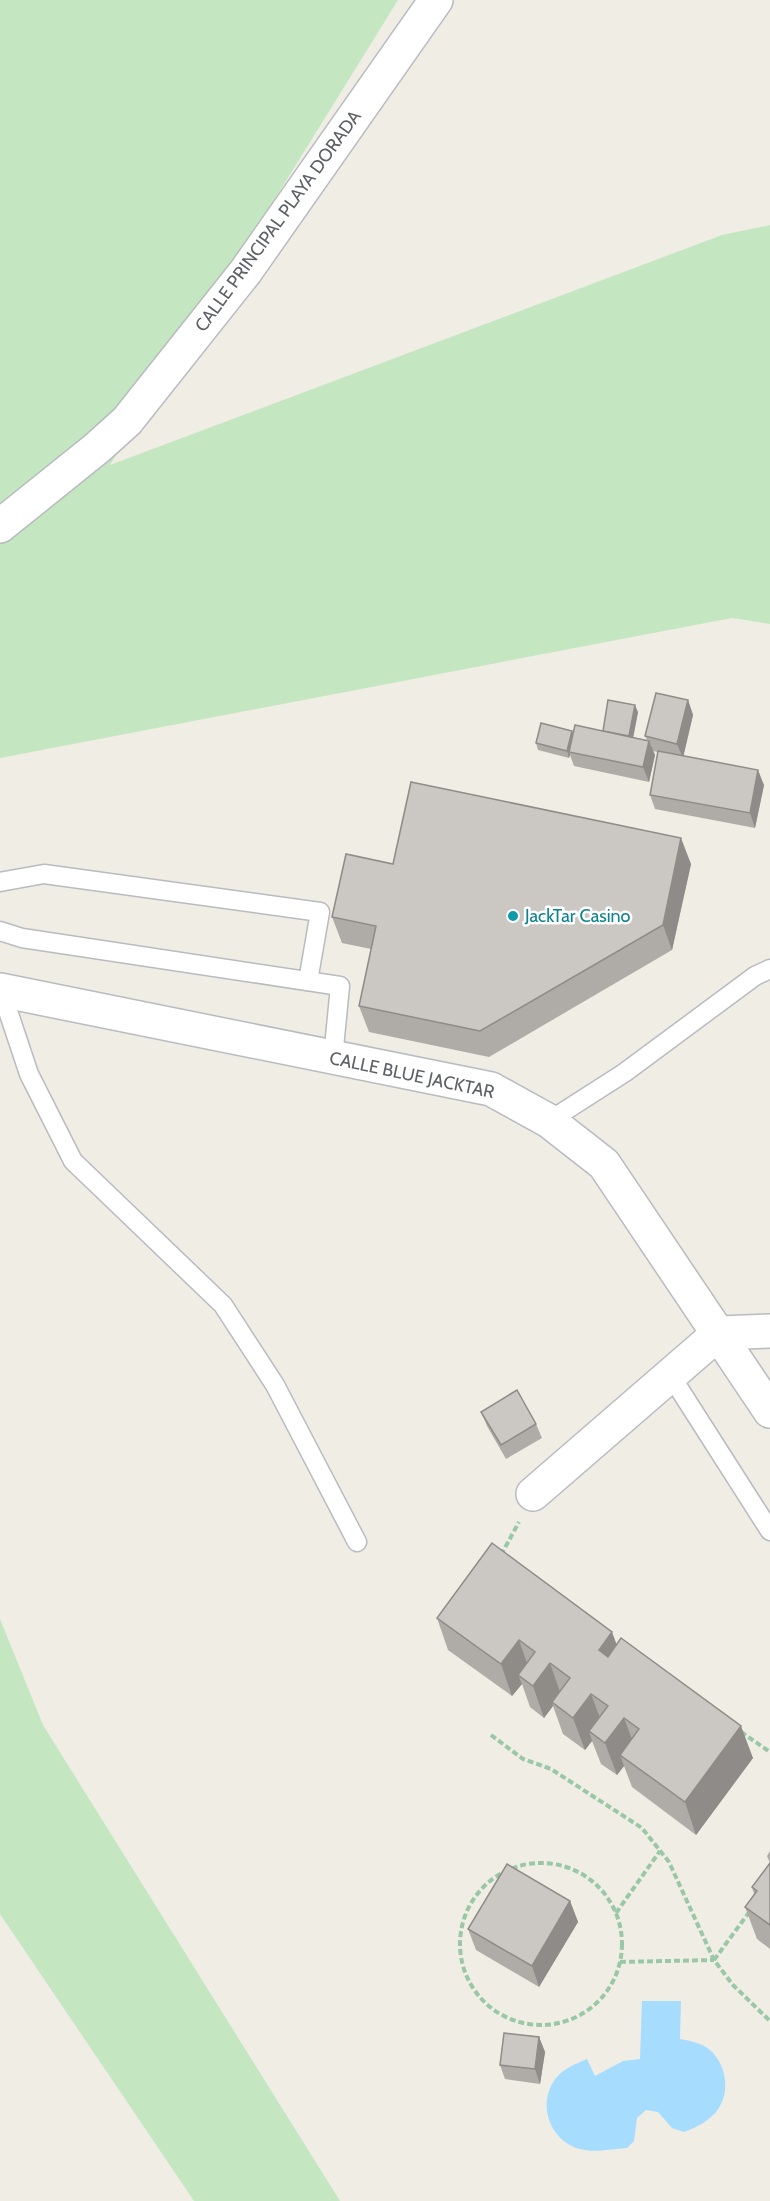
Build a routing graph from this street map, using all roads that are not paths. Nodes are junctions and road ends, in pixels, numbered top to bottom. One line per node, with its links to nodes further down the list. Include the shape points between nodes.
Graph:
1 (436, 0): 2 (street, CALLE PRINCIPAL PLAYA DORADA, via 246,271 127,421)
2 (0, 526)
3 (0, 882): 6 (lane, via 44,874 320,912)
4 (0, 931): 6 (lane, via 22,938)
5 (770, 969): 9 (lane)
6 (308, 981): 8 (lane, via 340,986)
7 (0, 990): 8 (street, CALLE BLUE JACKTAR); 16 (lane, via 29,1074 73,1161 224,1305 275,1385)
8 (333, 1058): 9 (street, CALLE BLUE JACKTAR, via 491,1089)
9 (549, 1121): 11 (street, CALLE BLUE JACKTAR, via 604,1164)
10 (770, 1331): 11 (street)
11 (720, 1333): 12 (street); 13 (street, CALLE BLUE JACKTAR)
12 (671, 1376): 14 (street); 15 (lane)
13 (770, 1411)
14 (533, 1494)
15 (770, 1531)
16 (357, 1542)

